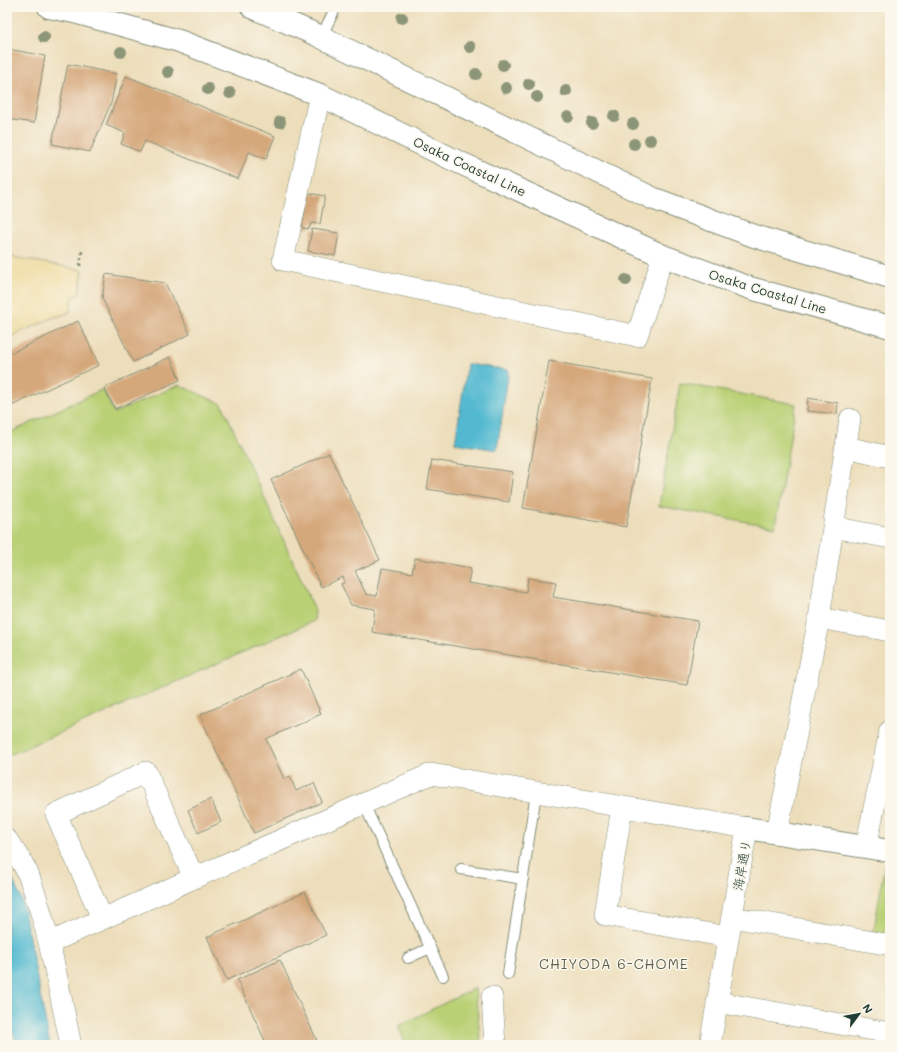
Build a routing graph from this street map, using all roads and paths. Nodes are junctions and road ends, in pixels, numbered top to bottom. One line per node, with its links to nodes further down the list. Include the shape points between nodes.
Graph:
1 (49, 7): 5 (main road, Osaka Coastal Line, via 179,41)
2 (252, 7): 4 (main road)
3 (336, 7): 4 (lane)
4 (321, 37): 9 (main road, via 652,198 754,236)
5 (320, 95): 7 (main road, Osaka Coastal Line); 7 (street, via 283,260 637,336)
6 (82, 251): 8 (path)
7 (663, 256): 10 (main road, Osaka Coastal Line, via 750,288)
8 (80, 266)
9 (890, 277)
10 (890, 327)
11 (850, 419): 12 (street)
12 (846, 447): 13 (street); 14 (street)
13 (890, 456)
14 (833, 527): 15 (street); 16 (street)
15 (890, 538)
16 (819, 618): 17 (street); 23 (street)
17 (890, 630)
18 (890, 731): 25 (street)
19 (536, 793): 20 (street, via 431,774); 21 (street); 29 (lane)
20 (364, 804): 28 (street); 35 (lane)
21 (622, 807): 22 (street); 32 (street, via 605,915)
22 (747, 828): 23 (main road, 海岸通り); 30 (street, 海岸通り)
23 (777, 833): 25 (main road, 海岸通り)
24 (7, 840): 33 (street, via 22,861 31,881)
25 (866, 847): 26 (main road, 海岸通り)
26 (890, 851)
27 (462, 869): 29 (lane)
28 (194, 878): 31 (street); 31 (street, via 146,772 56,814)
29 (523, 879): 37 (lane)
30 (732, 916): 32 (street, 海岸通り); 34 (street)
31 (102, 918): 33 (street)
32 (728, 937): 40 (street, 海岸通り)
33 (49, 943): 42 (street)
34 (890, 945)
35 (430, 948): 36 (lane); 38 (lane)
36 (408, 958)
37 (508, 974)
38 (443, 976)
39 (492, 997): 43 (street)
40 (717, 1002): 41 (street); 44 (street, 海岸通り)
41 (890, 1034)
42 (71, 1045)
43 (495, 1045)
44 (710, 1045)

